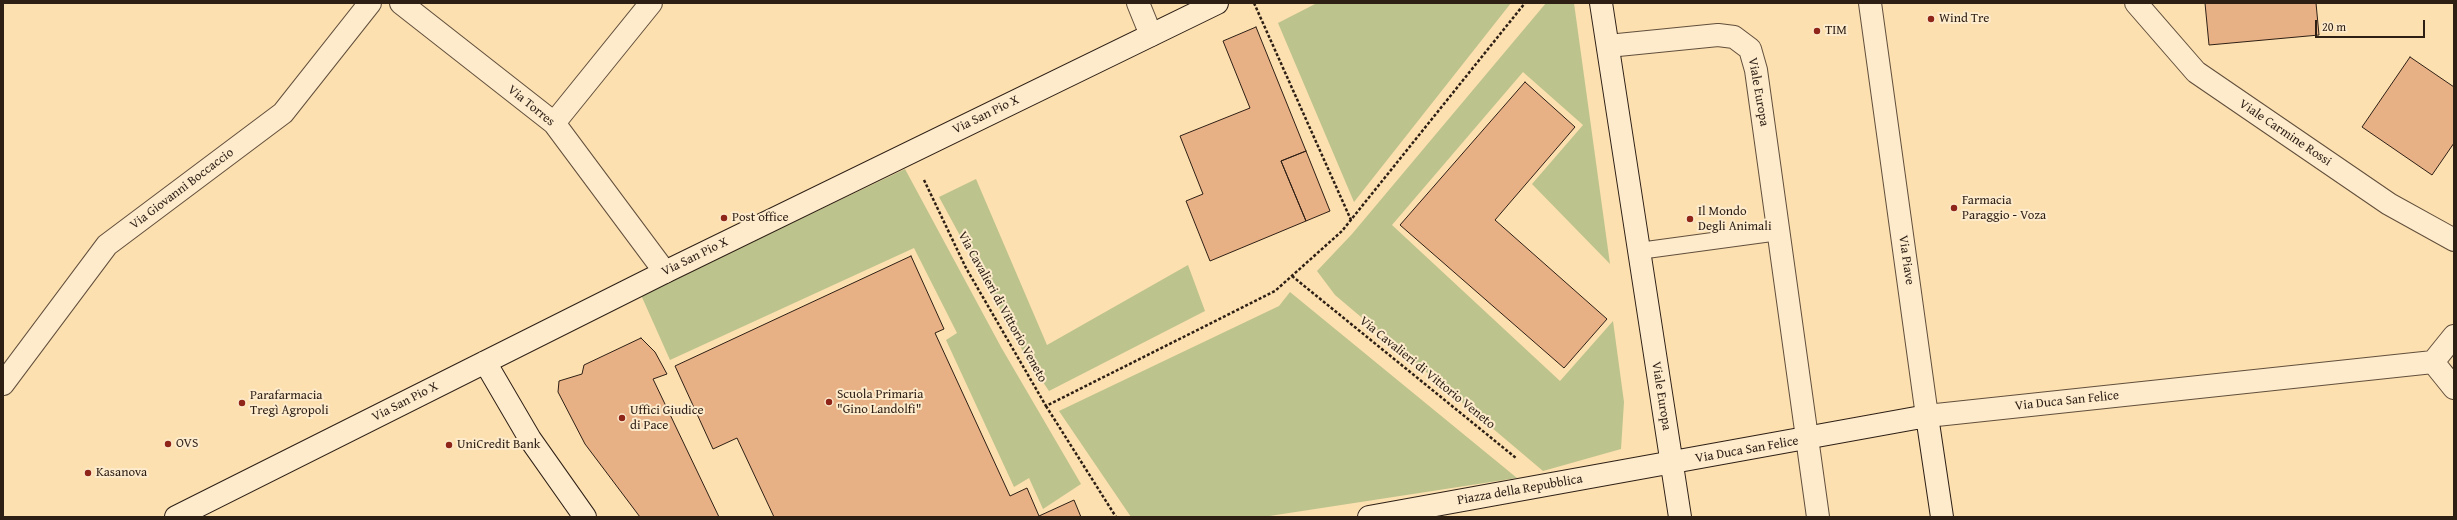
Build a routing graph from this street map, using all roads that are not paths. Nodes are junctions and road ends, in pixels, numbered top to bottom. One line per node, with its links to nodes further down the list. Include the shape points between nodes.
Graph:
1 (370, 3): 19 (street, Via Giovanni Boccaccio, via 283,113 107,245)
2 (401, 3): 11 (street, Via Torres)
3 (651, 3): 11 (street)
4 (1138, 3): 9 (street)
5 (1217, 3): 9 (street, Via San Pio X)
6 (1601, 3): 10 (street, Viale Europa)
7 (1870, 3): 21 (street, Via Piave)
8 (2136, 3): 13 (street, Viale Carmine Rossi, via 2196,72 2389,204)
9 (1151, 35): 15 (street, Via San Pio X)
10 (1608, 46): 12 (street, Viale Europa, via 1718,35 1734,37 1750,49 1756,70); 14 (street, Viale Europa)
11 (554, 123): 15 (street, Via Torres)
12 (1779, 232): 14 (lane); 22 (street, Viale Europa)
13 (2454, 240)
14 (1639, 252): 23 (street, Viale Europa)
15 (665, 272): 17 (street, Via San Pio X)
16 (2454, 336): 18 (street)
17 (485, 362): 24 (street, Via San Pio X); 25 (street, via 530,440)
18 (2433, 362): 20 (street); 21 (street, Via Duca San Felice)
19 (3, 384)
20 (2454, 388)
21 (1927, 416): 22 (street, Via Duca San Felice); 29 (street, Via Piave)
22 (1807, 439): 23 (street, Via Duca San Felice); 28 (street, Viale Europa)
23 (1672, 464): 26 (street, Piazza della Repubblica); 27 (street, Viale Europa)
24 (176, 517)
25 (585, 517)
26 (1369, 517)
27 (1680, 517)
28 (1818, 517)
29 (1942, 517)

